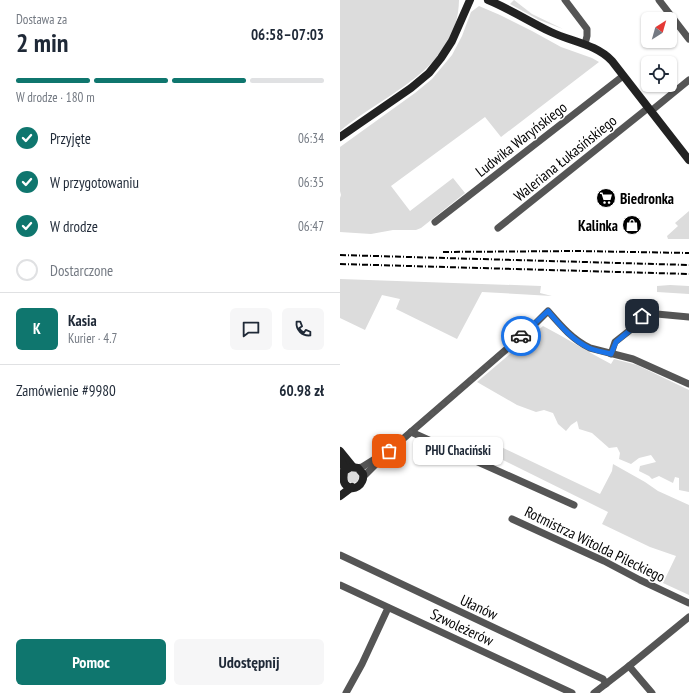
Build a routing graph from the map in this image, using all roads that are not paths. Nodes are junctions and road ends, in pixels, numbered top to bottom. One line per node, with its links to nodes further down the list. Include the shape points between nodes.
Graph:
1 (462, 0): 7 (street)
2 (470, 0): 7 (street)
3 (488, 0): 6 (street)
4 (565, 0): 9 (street, via 587,29)
5 (659, 0): 8 (street)
6 (498, 2): 9 (street, via 544,28)
7 (461, 20): 13 (street, via 446,50 429,73)
8 (689, 39)
9 (585, 44): 10 (street, via 604,53)
10 (623, 76): 12 (street); 15 (street, Ludwika Waryńskiego)
11 (689, 80): 12 (street, Waleriana Łukasińskiego)
12 (649, 110): 14 (street); 16 (street, Waleriana Łukasińskiego)
13 (340, 137)
14 (689, 160)
15 (435, 222)
16 (498, 228)
17 (689, 317): 18 (street, via 646,313 616,342)
18 (611, 354): 19 (street, via 633,359); 20 (street, via 578,342 548,311)
19 (689, 384)
20 (411, 432): 22 (street); 30 (street)
21 (340, 451): 24 (street)
22 (389, 451): 24 (street, via 362,467); 26 (street)
23 (340, 459): 25 (street)
24 (356, 467): 25 (street, via 348,468); 26 (street)
25 (344, 472): 27 (street)
26 (364, 476): 28 (street, via 360,485)
27 (342, 485): 28 (street)
28 (352, 487): 29 (street)
29 (340, 496)
30 (574, 504)
31 (512, 518): 34 (street, Rotmistrza Witolda Pileckiego)
32 (340, 555): 38 (street, Ułanów, via 603,679)
33 (340, 585): 35 (street, Szwoleżerów)
34 (689, 603)
35 (388, 608): 39 (street); 40 (street, Szwoleżerów)
36 (689, 617): 37 (street)
37 (629, 666): 38 (street); 42 (street)
38 (606, 684): 41 (street)
39 (346, 693)
40 (572, 693)
41 (594, 693)
42 (652, 693)

